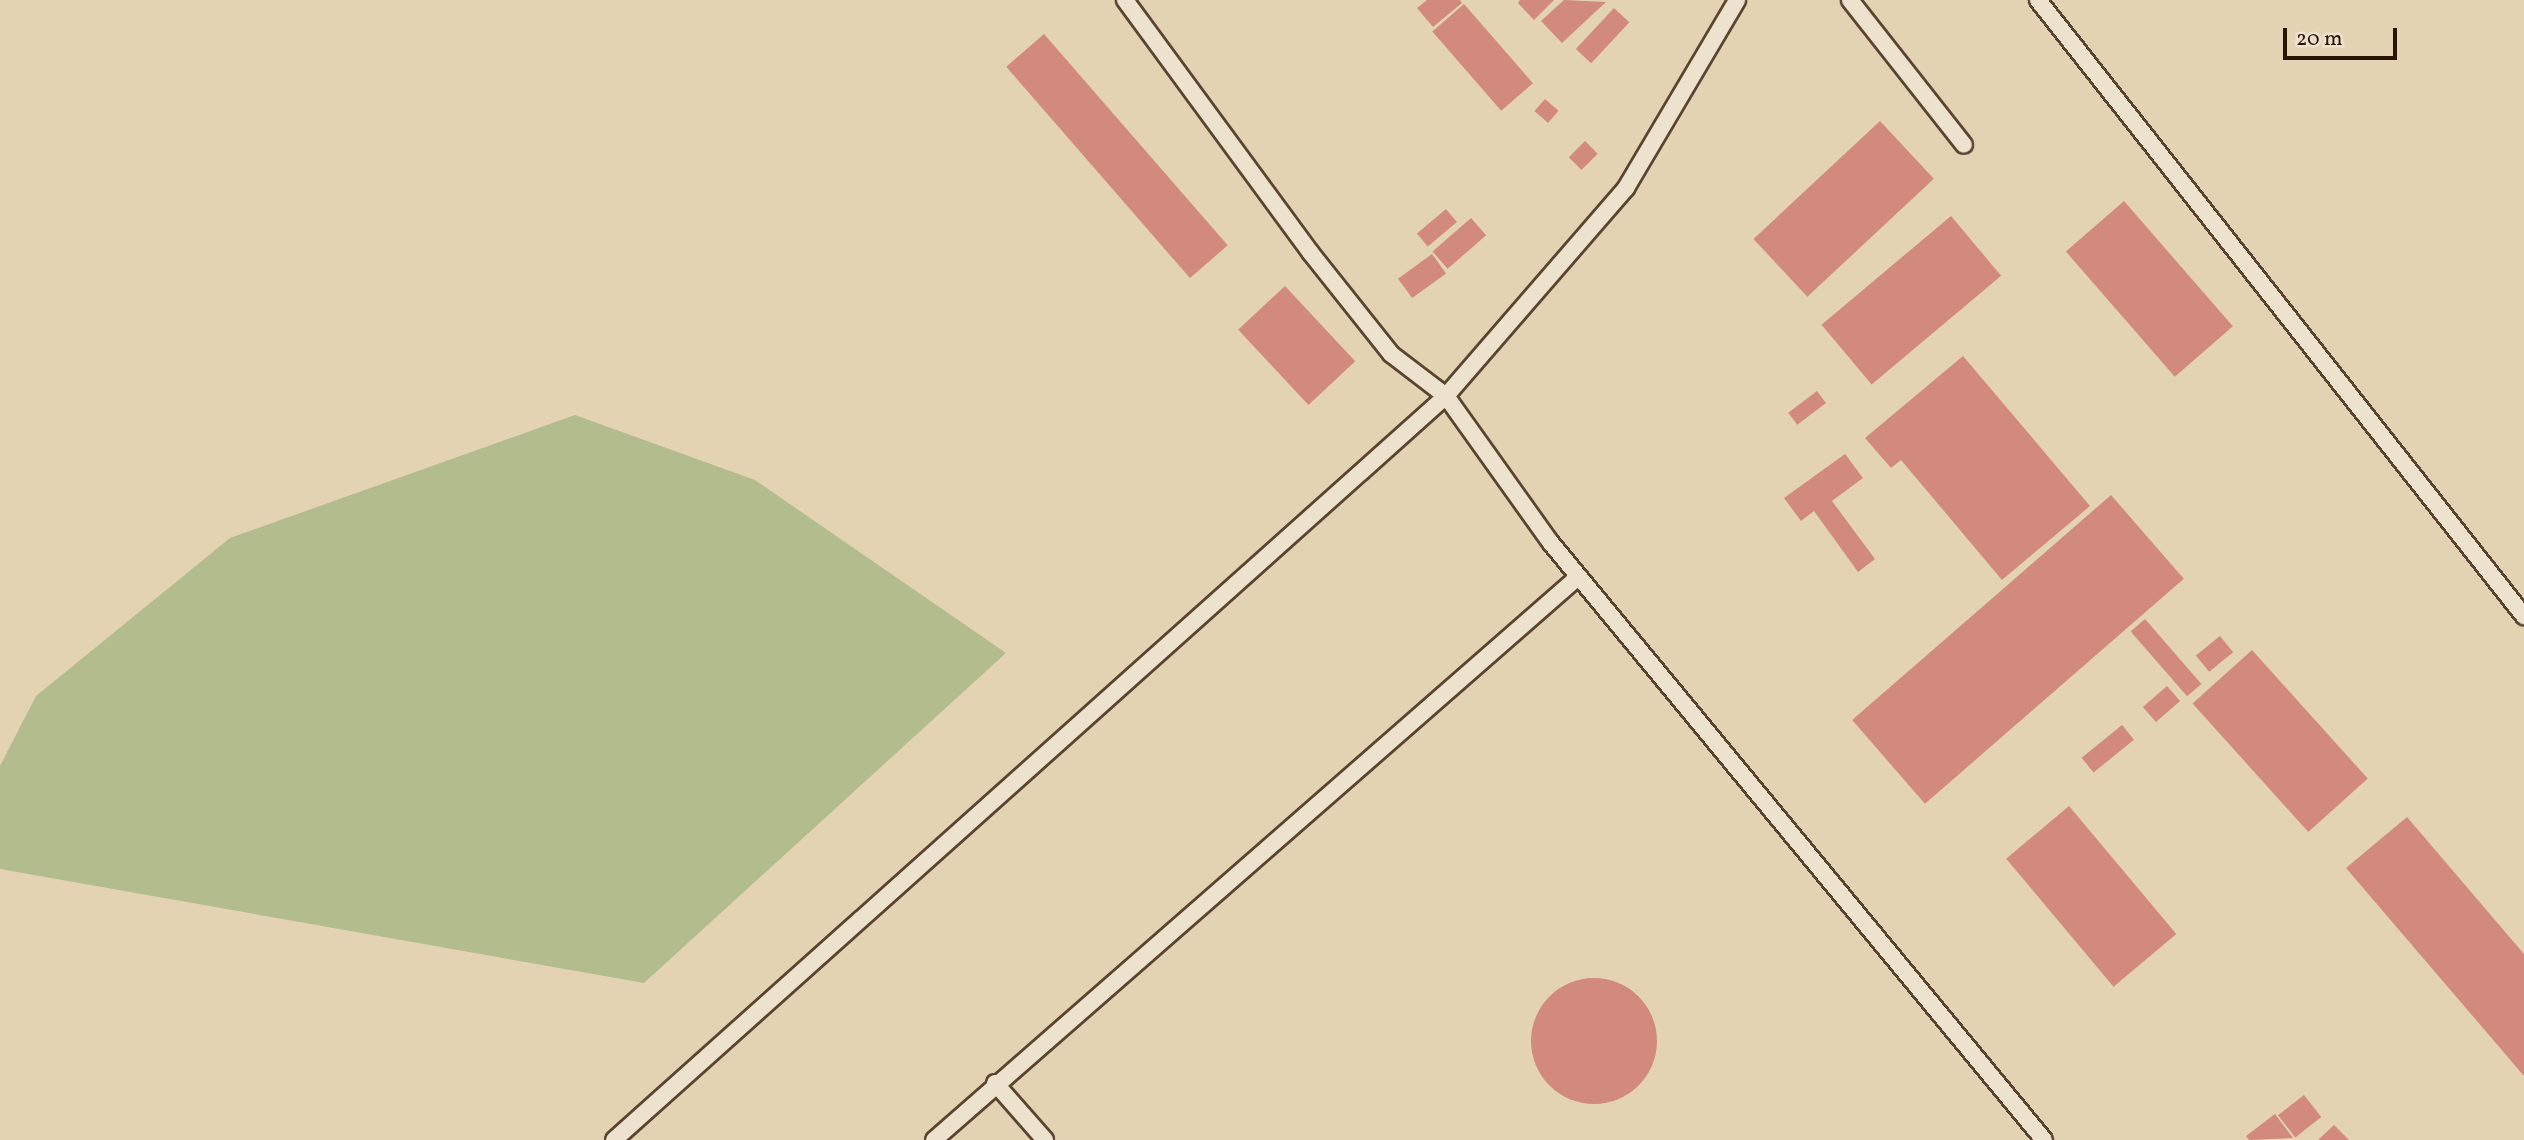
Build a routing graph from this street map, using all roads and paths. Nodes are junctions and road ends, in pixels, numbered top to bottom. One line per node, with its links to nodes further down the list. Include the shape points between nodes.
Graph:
1 (1125, 0): 6 (lane, via 1310,253 1391,354)
2 (1737, 0): 6 (lane, via 1626,188)
3 (1850, 0): 5 (lane)
4 (2038, 0): 8 (lane)
5 (1964, 145)
6 (1446, 396): 7 (lane); 11 (lane)
7 (1578, 577): 9 (lane); 10 (lane)
8 (2524, 616)
9 (995, 1083): 12 (lane); 13 (lane)
10 (2038, 1138)
11 (614, 1140)
12 (934, 1140)
13 (1045, 1140)

